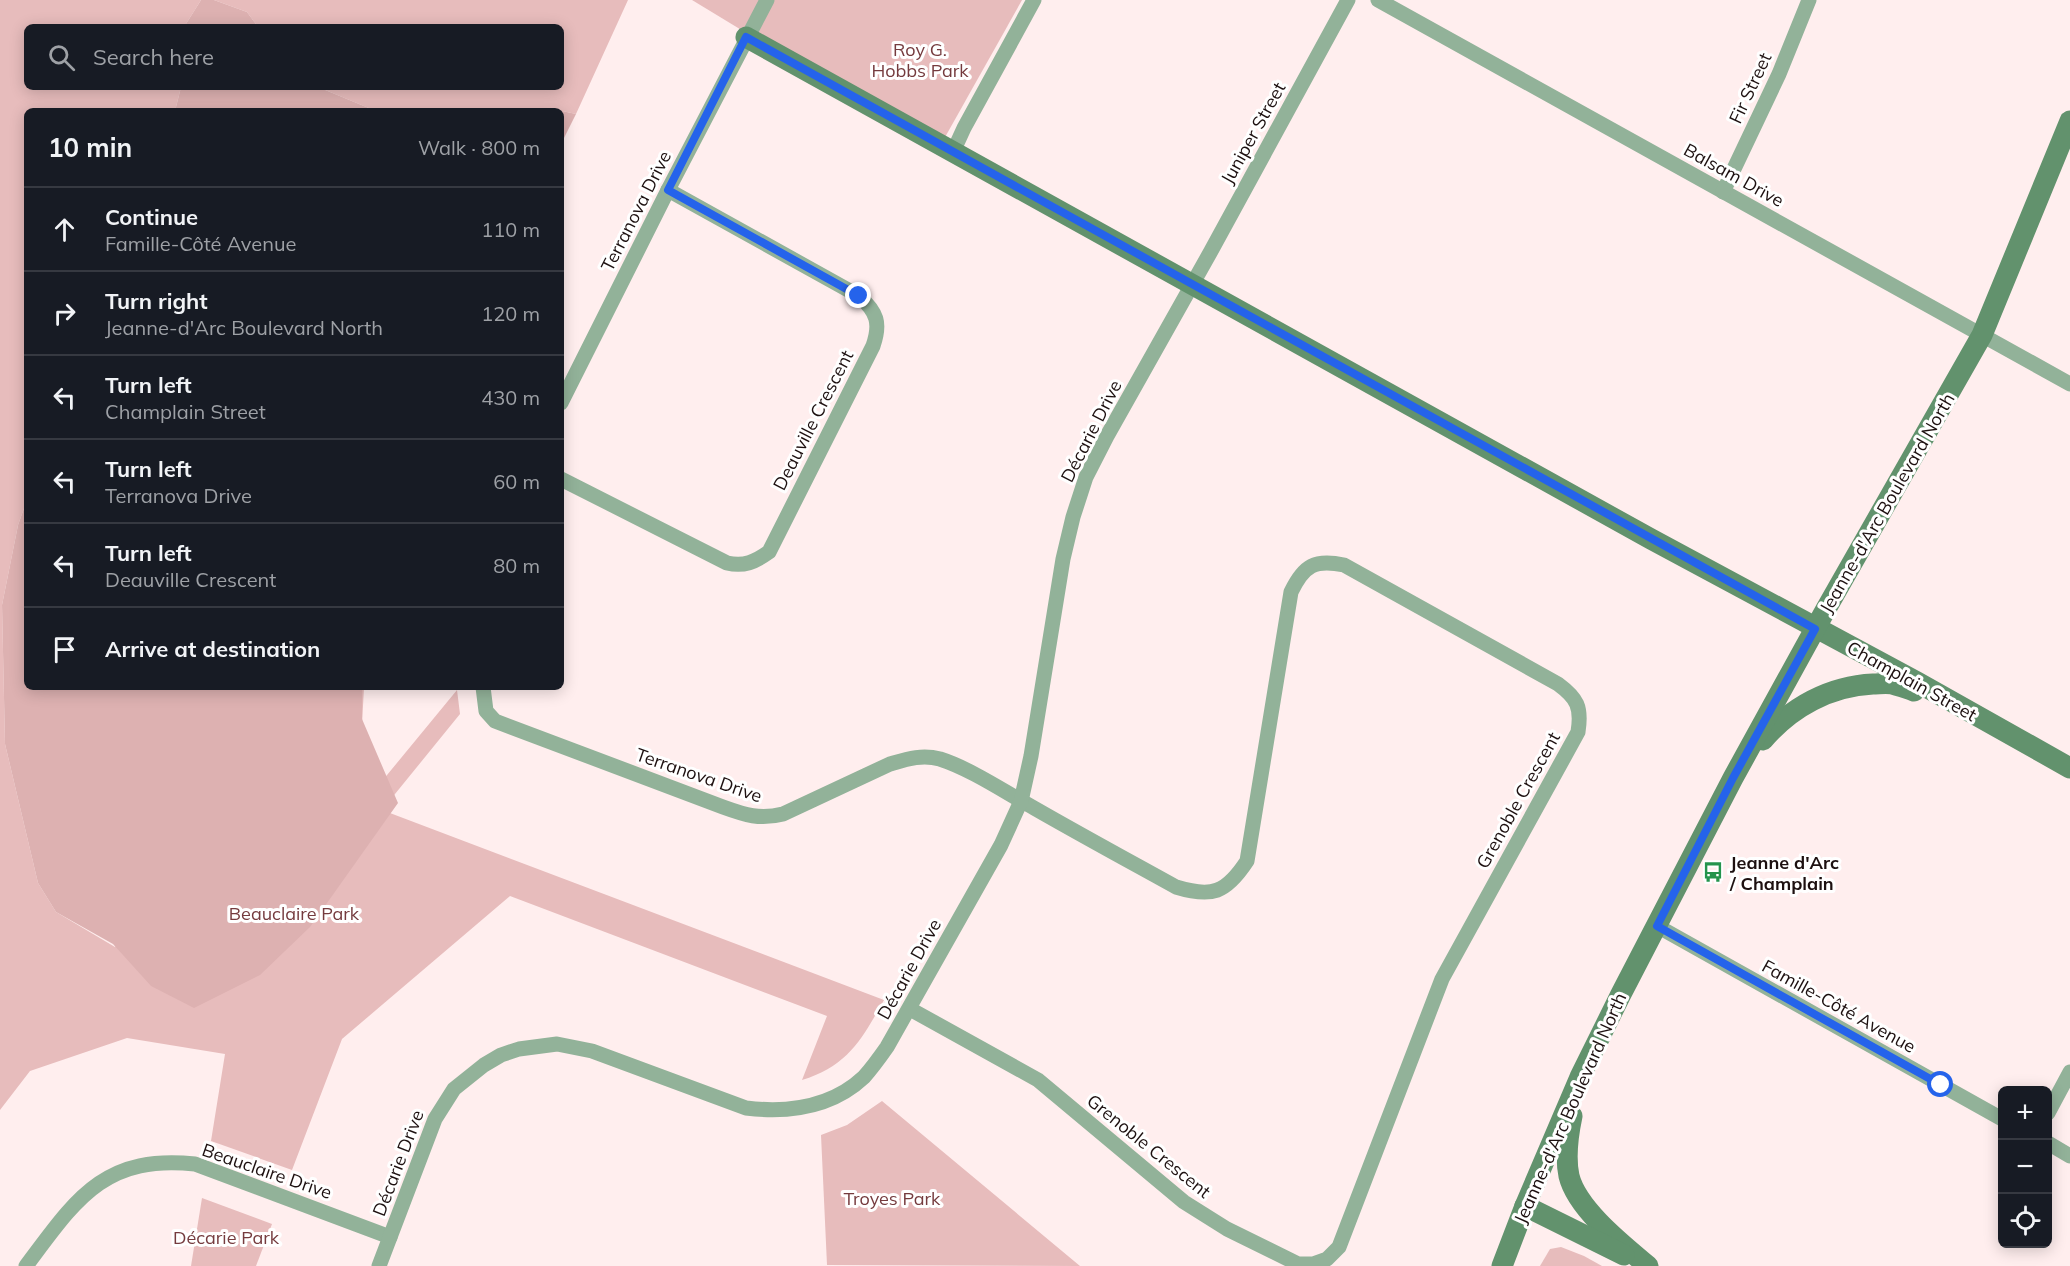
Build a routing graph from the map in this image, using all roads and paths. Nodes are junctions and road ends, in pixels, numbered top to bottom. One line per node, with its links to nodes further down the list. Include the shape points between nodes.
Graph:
1 (767, 0): 6 (street, Terranova Drive)
2 (1034, 0): 8 (street)
3 (1348, 0): 11 (street, Juniper Street)
4 (1378, 0): 10 (street, Balsam Drive)
5 (1809, 0): 10 (street, Fir Street)
6 (746, 37): 8 (main road, Champlain Street); 9 (street, Terranova Drive)
7 (2070, 121): 12 (main road, Jeanne-d'Arc Boulevard North)
8 (953, 152): 11 (main road, Champlain Street)
9 (668, 190): 14 (street, Terranova Drive); 15 (street, Deauville Crescent, via 859,296 877,320 873,346 769,552 759,560 727,563)
10 (1723, 192): 12 (street, Balsam Drive)
11 (1191, 285): 16 (main road, Champlain Street); 21 (street, Décarie Drive, via 1086,477 1063,560)
12 (1982, 335): 13 (street, Balsam Drive); 16 (main road, Jeanne-d'Arc Boulevard North)
13 (2070, 384)
14 (564, 397)
15 (564, 481)
16 (1815, 629): 18 (main road, Champlain Street); 20 (main road, Jeanne-d'Arc Boulevard North)
17 (483, 690): 21 (street, Terranova Drive, via 486,711 495,721 746,815 767,818 783,814 890,764 924,756 955,765)
18 (1950, 701): 19 (main road, Champlain Street); 20 (main road, via 1890,683 1853,685 1824,694 1782,720)
19 (2070, 768)
20 (1733, 778): 22 (main road, Jeanne-d'Arc Boulevard North)
21 (1020, 801): 23 (street, Décarie Drive); 23 (street, Grenoble Crescent, via 1176,887 1195,892 1216,891 1235,879 1247,861 1291,592 1309,567 1326,561 1344,565 1558,684 1578,704 1581,718 1578,732 1442,979 1340,1247 1327,1258 1313,1264 1298,1264 1227,1229 1184,1202 1038,1080)
22 (1657, 926): 25 (main road, Jeanne-d'Arc Boulevard North); 27 (street, Famille-Côté Avenue)
23 (910, 1009): 31 (street, Décarie Drive, via 865,1075 844,1092 796,1110 746,1108 592,1051 556,1044 501,1055 454,1089 444,1103)
24 (2070, 1072): 26 (street)
25 (1580, 1077): 30 (main road, Jeanne-d'Arc Boulevard North); 35 (main road, via 1567,1149 1570,1177 1588,1209)
26 (2052, 1106)
27 (1998, 1117)
28 (2052, 1145): 29 (street)
29 (2070, 1156)
30 (1525, 1206): 34 (main road, Jeanne-d'Arc Boulevard North); 35 (main road)
31 (390, 1237): 32 (street, Beauclaire Drive, via 195,1164 154,1163 122,1170 94,1187 71,1207); 33 (street, Décarie Drive)
32 (26, 1266)
33 (379, 1266)
34 (1502, 1266)
35 (1646, 1266)

